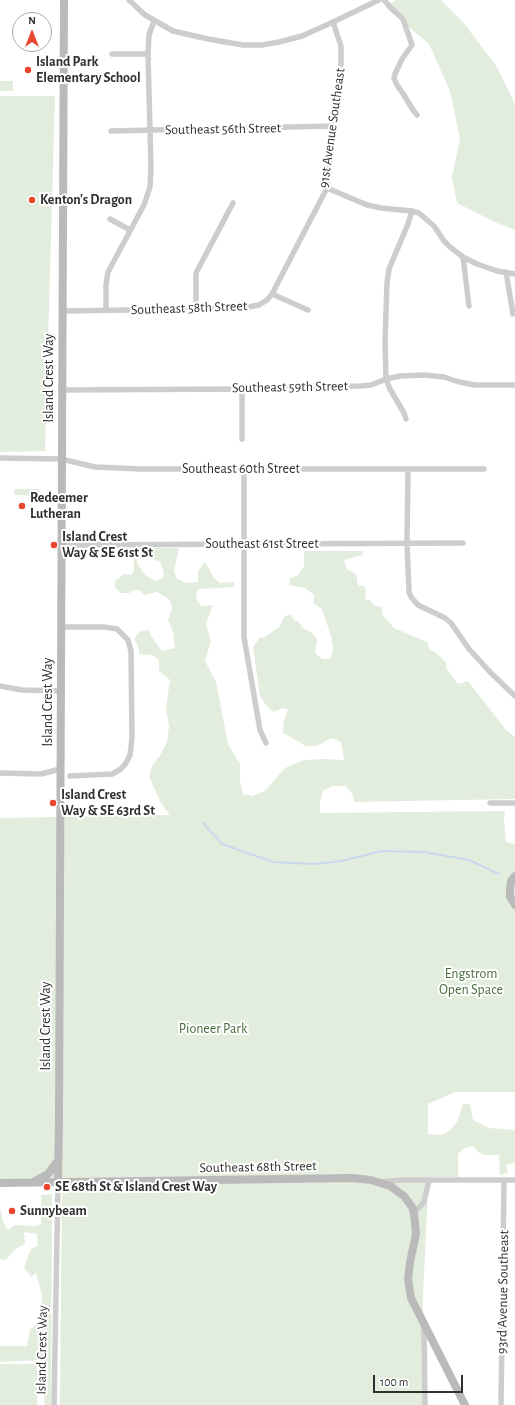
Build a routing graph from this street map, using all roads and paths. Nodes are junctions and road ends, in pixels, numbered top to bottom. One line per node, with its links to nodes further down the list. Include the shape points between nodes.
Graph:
1 (64, 0): 26 (main road, Island Crest Way)
2 (129, 0): 5 (street)
3 (379, 0): 6 (street)
4 (384, 0): 9 (street, via 403,19 412,45 394,78)
5 (154, 21): 6 (street, via 173,31 243,45 279,42 302,36); 8 (street, via 149,35)
6 (334, 22): 10 (street, 91st Avenue Southeast, via 341,53)
7 (112, 54): 8 (street)
8 (148, 54): 11 (street)
9 (417, 115)
10 (334, 126): 11 (street, Southeast 56th Street); 13 (street, 91st Avenue Southeast)
11 (150, 130): 12 (street, Southeast 56th Street); 17 (street, via 150,187)
12 (112, 131)
13 (327, 188): 15 (street, via 367,205); 21 (street, 91st Avenue Southeast)
14 (233, 203): 23 (street, via 196,273)
15 (412, 211): 18 (street, via 426,218 450,248); 28 (street, via 392,261 387,283 384,341)
16 (110, 219): 17 (street)
17 (130, 230): 24 (street, via 108,272)
18 (463, 256): 19 (street, via 477,264); 22 (street)
19 (506, 272): 20 (street); 27 (street)
20 (515, 274)
21 (272, 294): 23 (street, Southeast 58th Street, via 259,305); 25 (street)
22 (469, 306)
23 (196, 309): 24 (street, Southeast 58th Street)
24 (106, 310): 26 (street, Southeast 58th Street)
25 (308, 310)
26 (62, 311): 31 (main road, Island Crest Way)
27 (513, 314)
28 (386, 379): 29 (street, Southeast 59th Street, via 434,375 476,385); 30 (street, Southeast 59th Street, via 361,386); 32 (street)
29 (515, 384)
30 (242, 389): 31 (street, Southeast 59th Street); 33 (street)
31 (62, 390): 35 (main road, Island Crest Way)
32 (406, 419)
33 (242, 439)
34 (0, 458): 35 (street, Southeast 60th Street)
35 (61, 459): 36 (street, Southeast 60th Street, via 95,467); 42 (main road, Island Crest Way)
36 (244, 469): 37 (street, Southeast 60th Street); 41 (street)
37 (408, 469): 38 (street, Southeast 60th Street); 39 (street)
38 (484, 469)
39 (407, 543): 40 (street, Southeast 61st Street); 41 (street, Southeast 61st Street); 46 (street, via 410,597 418,605 451,623 469,649)
40 (463, 543)
41 (243, 544): 42 (street, Southeast 61st Street); 47 (street, via 244,637 260,730)
42 (62, 545): 43 (main road, Island Crest Way)
43 (61, 627): 45 (main road, Island Crest Way); 50 (street, via 112,628 128,640 131,652 130,755 126,763 112,774)
44 (0, 686): 45 (street, via 22,690)
45 (61, 691): 48 (main road, Island Crest Way)
46 (515, 696)
47 (266, 743)
48 (60, 770): 49 (street, via 41,774); 55 (main road, Island Crest Way)
49 (0, 773)
50 (70, 776)
51 (490, 803): 52 (street)
52 (515, 803)
53 (515, 876): 54 (main road, via 511,881 510,891 510,897)
54 (515, 905)
55 (58, 1160): 59 (main road, Island Crest Way); 62 (main road, via 44,1178)
56 (428, 1180): 57 (street, Southeast 68th Street); 60 (street, Southeast 68th Street); 63 (street, via 424,1202)
57 (504, 1180): 58 (street, Southeast 68th Street); 68 (street, 93rd Avenue Southeast)
58 (515, 1180)
59 (58, 1182): 60 (main road, Southeast 68th Street, via 353,1178); 62 (main road, Southeast 68th Street); 65 (street, Island Crest Way)
60 (381, 1182): 63 (main road, via 404,1196)
61 (0, 1183): 62 (main road, Southeast 68th Street)
62 (26, 1183)
63 (414, 1213): 64 (main road, via 416,1234 408,1286 411,1298)
64 (424, 1323): 66 (street); 67 (main road)
65 (54, 1405)
66 (425, 1405)
67 (465, 1405)
68 (501, 1405)

